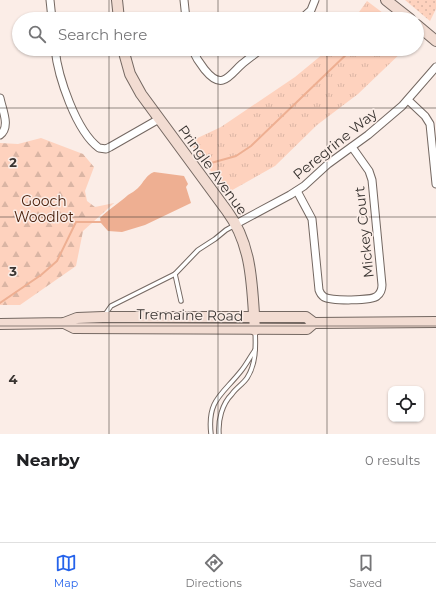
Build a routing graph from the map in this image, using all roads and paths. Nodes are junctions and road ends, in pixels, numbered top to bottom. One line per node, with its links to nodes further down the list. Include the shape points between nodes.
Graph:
1 (50, 0): 6 (street)
2 (117, 0): 7 (main road)
3 (184, 0): 8 (street)
4 (315, 0): 9 (street)
5 (386, 0): 10 (main road)
6 (51, 12)
7 (118, 12)
8 (185, 12)
9 (309, 12)
10 (401, 12)
11 (424, 31): 12 (main road)
12 (436, 41)
13 (56, 56): 20 (street, via 60,76 71,106 99,148 110,147)
14 (124, 56): 20 (main road, Pringle Avenue, via 132,79)
15 (195, 56): 16 (street, via 210,76 221,81)
16 (252, 56)
17 (436, 67): 19 (street, Peregrine Way)
18 (0, 98): 21 (street, via 6,127)
19 (408, 100): 22 (street, Peregrine Way); 23 (street, via 430,124)
20 (159, 119): 25 (main road, Pringle Avenue)
21 (0, 135)
22 (352, 147): 24 (street, Peregrine Way); 24 (street, Mickey Court, via 369,171 372,180 382,285 376,297 330,299 321,294 312,219)
23 (436, 184)
24 (297, 191): 25 (street, Peregrine Way)
25 (236, 224): 26 (lane, via 198,250); 28 (main road, Pringle Avenue, via 248,258)
26 (175, 274): 27 (lane); 29 (lane, via 111,306)
27 (181, 301)
28 (254, 317): 29 (main road, Tremaine Road); 32 (main road, Tremaine Road, via 306,317); 34 (main road, Pringle Avenue)
29 (103, 318): 31 (main road, Tremaine Road, via 78,318)
30 (436, 322): 32 (main road, Tremaine Road)
31 (64, 323): 33 (main road, Tremaine Road); 34 (main road, Tremaine Road, via 74,328)
32 (314, 323): 34 (main road, Tremaine Road, via 307,329)
33 (0, 324)
34 (255, 330): 35 (lane)
35 (256, 348): 36 (lane, via 240,372 215,401 210,413); 37 (lane, via 253,366 247,379 230,395 222,411 218,426)
36 (211, 434)
37 (219, 434)

